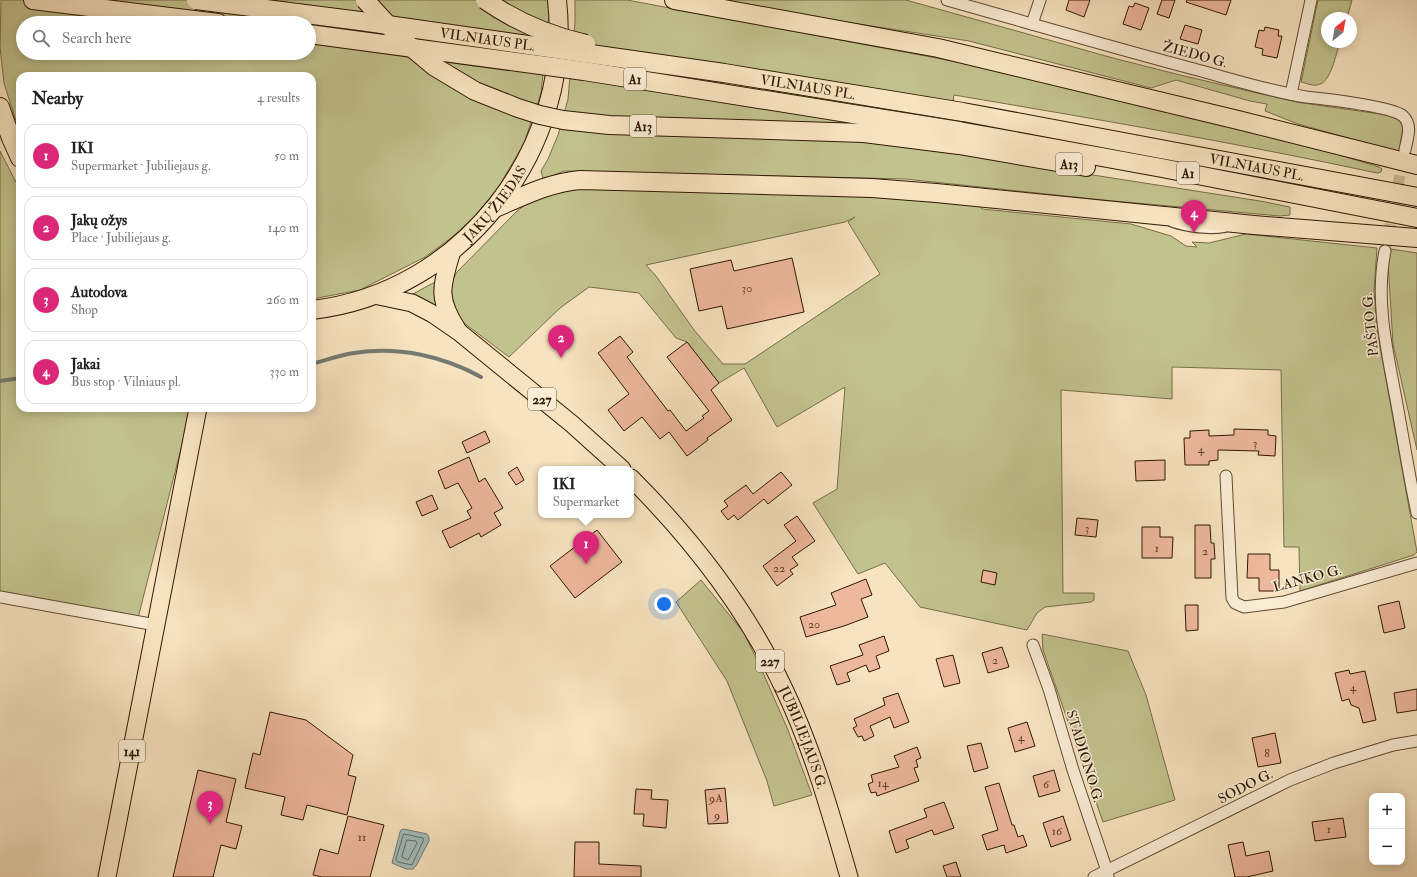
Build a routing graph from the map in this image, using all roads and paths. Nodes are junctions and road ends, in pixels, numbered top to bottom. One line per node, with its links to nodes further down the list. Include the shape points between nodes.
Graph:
1 (33, 0): 10 (highway)
2 (196, 0): 13 (highway, VILNIAUS PL. / A1, bridge)
3 (365, 0): 16 (highway, A13, bridge, via 399,37 435,67 475,91 540,115 609,125)
4 (485, 0): 13 (highway, bridge, via 532,26 584,44)
5 (557, 0): 21 (highway, JAKŲ ŽIEDAS, via 559,36 556,69 545,118 527,160)
6 (679, 0): 19 (highway, via 938,48)
7 (947, 0): 11 (street, ŽIEDO G.)
8 (1040, 0): 11 (street)
9 (1311, 0): 14 (street)
10 (162, 16)
11 (1032, 24): 14 (street, ŽIEDO G.)
12 (316, 35): 16 (highway, VILNIAUS PL. / A1, bridge, via 584,71)
13 (724, 73): 20 (highway, VILNIAUS PL. / A1, via 963,112)
14 (1291, 94): 18 (street, ŽIEDO G., via 1395,112 1407,121 1409,127)
15 (1, 114): 17 (highway)
16 (959, 138): 22 (highway, VILNIAUS PL. / A1, via 1154,167)
17 (16, 149)
18 (1405, 150)
19 (1417, 165)
20 (1417, 197)
21 (496, 208): 23 (highway, via 544,187 580,180 872,188); 24 (highway, JAKŲ ŽIEDAS)
22 (1417, 218)
23 (1417, 238)
24 (452, 251): 26 (highway, JAKŲ ŽIEDAS, via 425,270); 28 (main road, 227, via 442,290 445,307)
25 (1385, 251): 33 (street, PAŠTO G., via 1380,287 1383,332)
26 (374, 295): 27 (highway, JAKŲ ŽIEDAS); 28 (main road, 227, via 412,303)
27 (316, 309)
28 (459, 332): 30 (main road, 227, via 572,424)
29 (197, 412): 36 (main road, 141)
30 (619, 466)
31 (1226, 476): 34 (street, LANKO G., via 1232,598 1235,603 1244,607 1284,602)
32 (634, 481): 41 (main road, JUBILIEJAUS G. / 227, via 700,554 745,618 765,652 785,690 803,734)
33 (1417, 513)
34 (1417, 563)
35 (0, 597): 36 (street)
36 (156, 625): 40 (main road, 141)
37 (1033, 645): 39 (street, STADIONO G.)
38 (1417, 741): 39 (street, SODO G., via 1393,745 1290,780)
39 (1107, 874): 42 (street, SODO G.)
40 (107, 877)
41 (849, 877)
42 (1094, 877)

